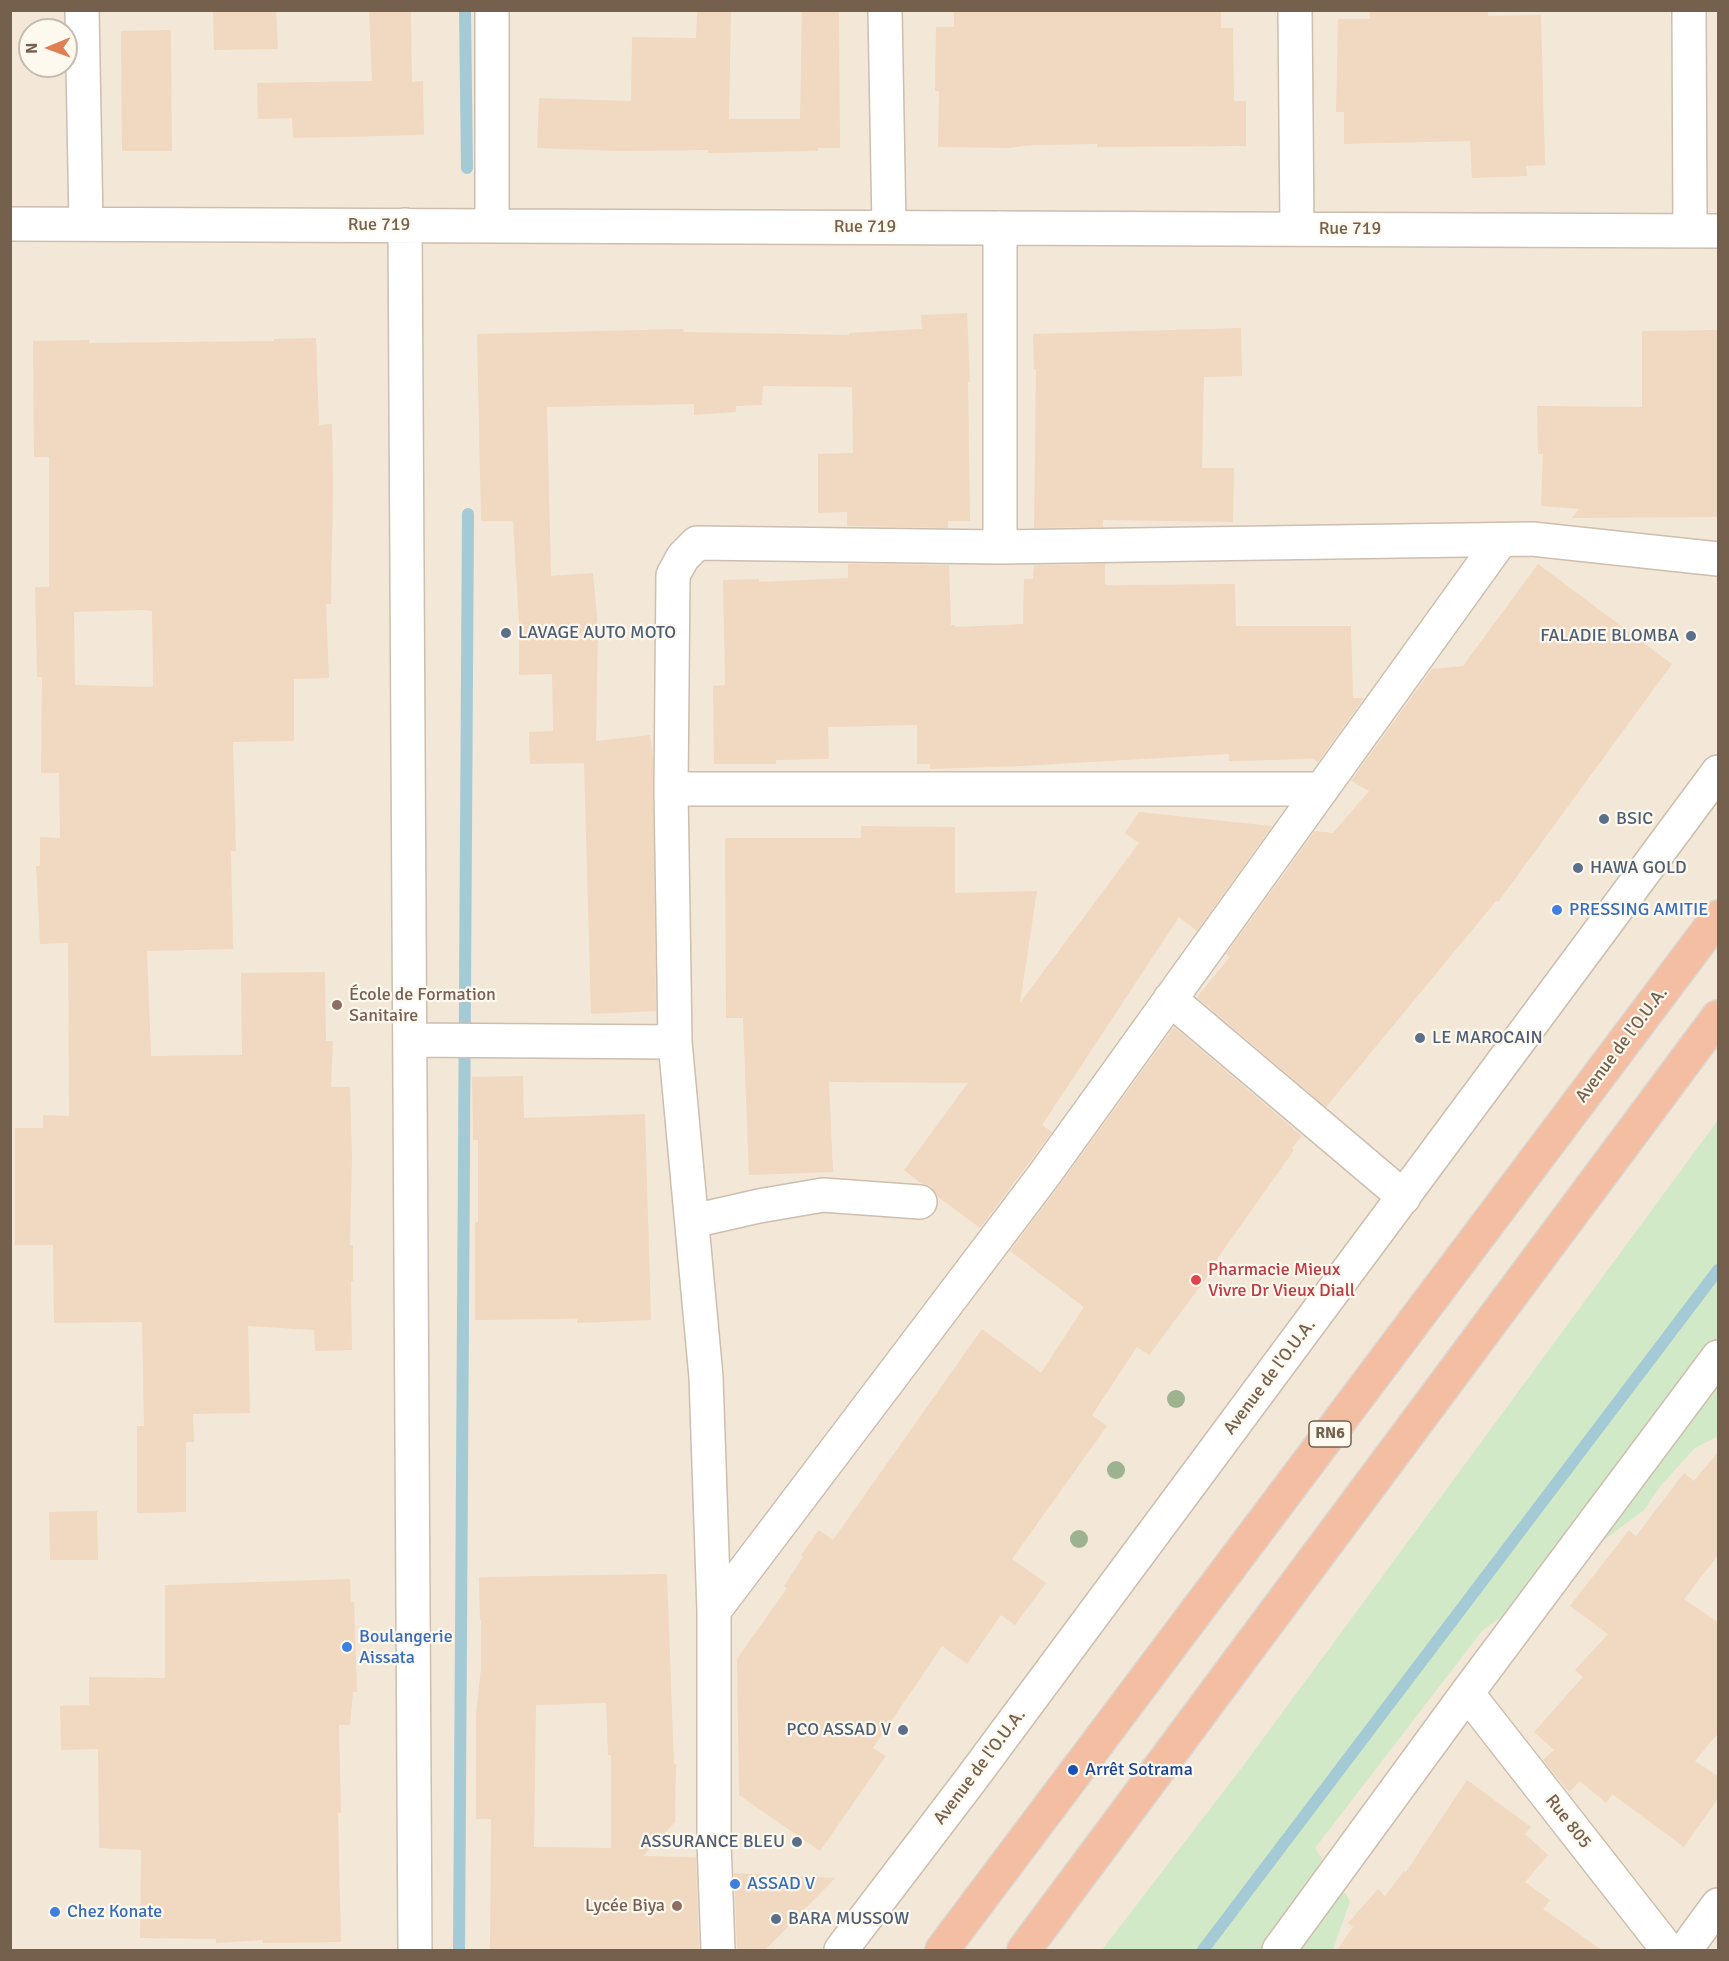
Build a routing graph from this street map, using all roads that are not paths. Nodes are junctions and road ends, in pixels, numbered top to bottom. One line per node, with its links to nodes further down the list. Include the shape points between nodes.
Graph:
1 (82, 10): 7 (street)
2 (492, 10): 9 (street)
3 (885, 10): 10 (street)
4 (1295, 10): 12 (street)
5 (1689, 10): 13 (street)
6 (10, 224): 7 (street, Rue 719)
7 (86, 224): 8 (street, Rue 719)
8 (405, 225): 9 (street, Rue 719); 23 (street)
9 (492, 226): 10 (street, Rue 719)
10 (889, 227): 11 (street, Rue 719)
11 (1000, 228): 12 (street, Rue 719); 15 (street)
12 (1297, 229): 13 (street, Rue 719)
13 (1704, 231)
14 (1502, 540): 15 (street); 16 (street, via 1532,539); 19 (street)
15 (1000, 547): 18 (street, via 697,543 673,575)
16 (1719, 559)
17 (1719, 772): 25 (street, Avenue de l'O.U.A.)
18 (671, 789): 19 (street); 24 (street)
19 (1322, 789): 21 (street)
20 (1719, 917): 35 (highway, Avenue de l'O.U.A. / RN6)
21 (1170, 999): 25 (street); 29 (street, via 1044,1175)
22 (1719, 1017): 36 (highway)
23 (410, 1040): 24 (street); 32 (street)
24 (675, 1042): 27 (street)
25 (1404, 1197): 34 (street, Avenue de l'O.U.A.)
26 (920, 1202): 27 (street, via 823,1195)
27 (693, 1221): 29 (street, via 706,1377)
28 (1719, 1357): 30 (street)
29 (714, 1611): 33 (street)
30 (1467, 1693): 37 (street); 38 (street, Rue 805)
31 (1719, 1905): 39 (street)
32 (416, 1950)
33 (718, 1950)
34 (841, 1950)
35 (942, 1950)
36 (1024, 1950)
37 (1279, 1950)
38 (1668, 1950)
39 (1685, 1950)

